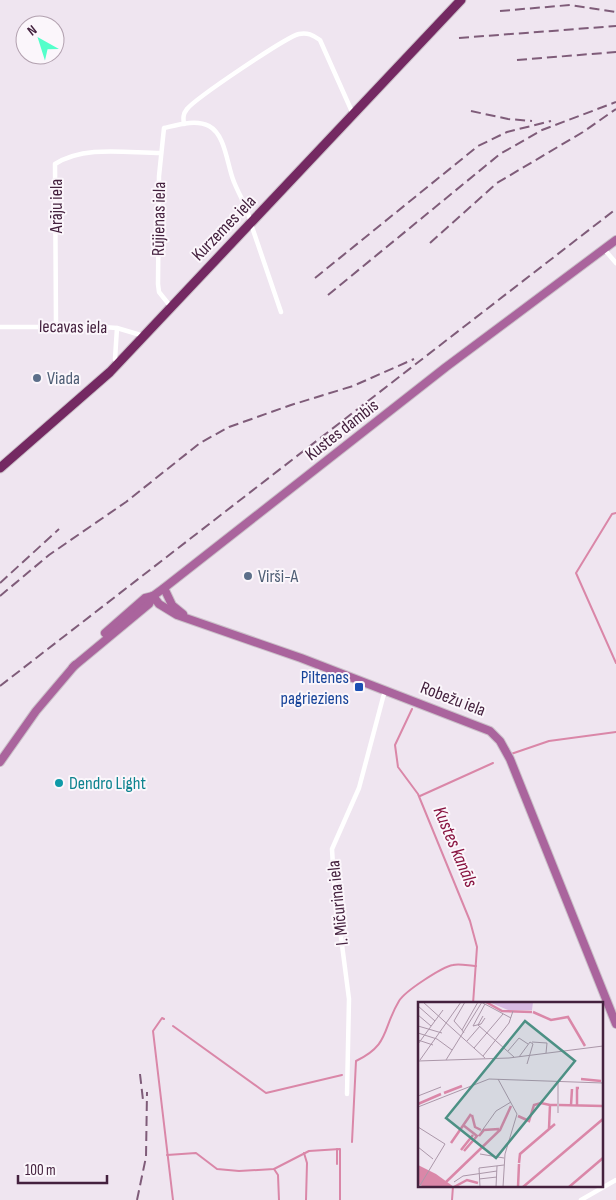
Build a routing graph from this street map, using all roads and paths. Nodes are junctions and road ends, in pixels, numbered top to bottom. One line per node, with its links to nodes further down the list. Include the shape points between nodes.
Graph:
1 (461, 0): 2 (highway, Kurzemes iela)
2 (353, 114): 3 (street, via 320,40 304,33 288,39 206,94 187,109 183,116); 5 (highway, Kurzemes iela)
3 (184, 124): 4 (street, Rūjienas iela, via 164,128); 5 (street, via 199,123 214,130 248,210)
4 (161, 153): 9 (street, Rūjienas iela, via 158,284 159,292); 11 (street, Arāju iela, via 82,153 68,156 56,164)
5 (250, 224): 9 (highway, Kurzemes iela); 10 (street)
6 (616, 240): 7 (main road, Kustes dambis)
7 (604, 249): 8 (street); 17 (main road, Kustes dambis)
8 (616, 263)
9 (171, 307): 14 (highway, Kurzemes iela)
10 (281, 312)
11 (56, 326): 12 (street, Iecavas iela); 13 (street, Iecavas iela)
12 (0, 327)
13 (117, 328): 14 (street, Iecavas iela); 15 (street)
14 (145, 336): 15 (highway, Kurzemes iela)
15 (117, 365): 16 (highway, Kurzemes iela)
16 (0, 468)
17 (164, 588): 18 (main road, Kustes dambis); 19 (main road, Robežu iela, via 172,605)
18 (154, 596): 19 (main road, Robežu iela, via 169,612); 21 (main road, Kustes dambis, via 149,604 73,667 36,711)
19 (187, 617): 20 (main road, Robežu iela)
20 (385, 690): 22 (main road, Robežu iela, via 478,724 500,741); 23 (street, I. Mičurina iela, via 359,788 332,849 349,1000)
21 (0, 762)
22 (616, 1024)
23 (347, 1094)
24 (616, 1180): 25 (street)
25 (604, 1187)
26 (602, 1188): 27 (street)
27 (581, 1200)

